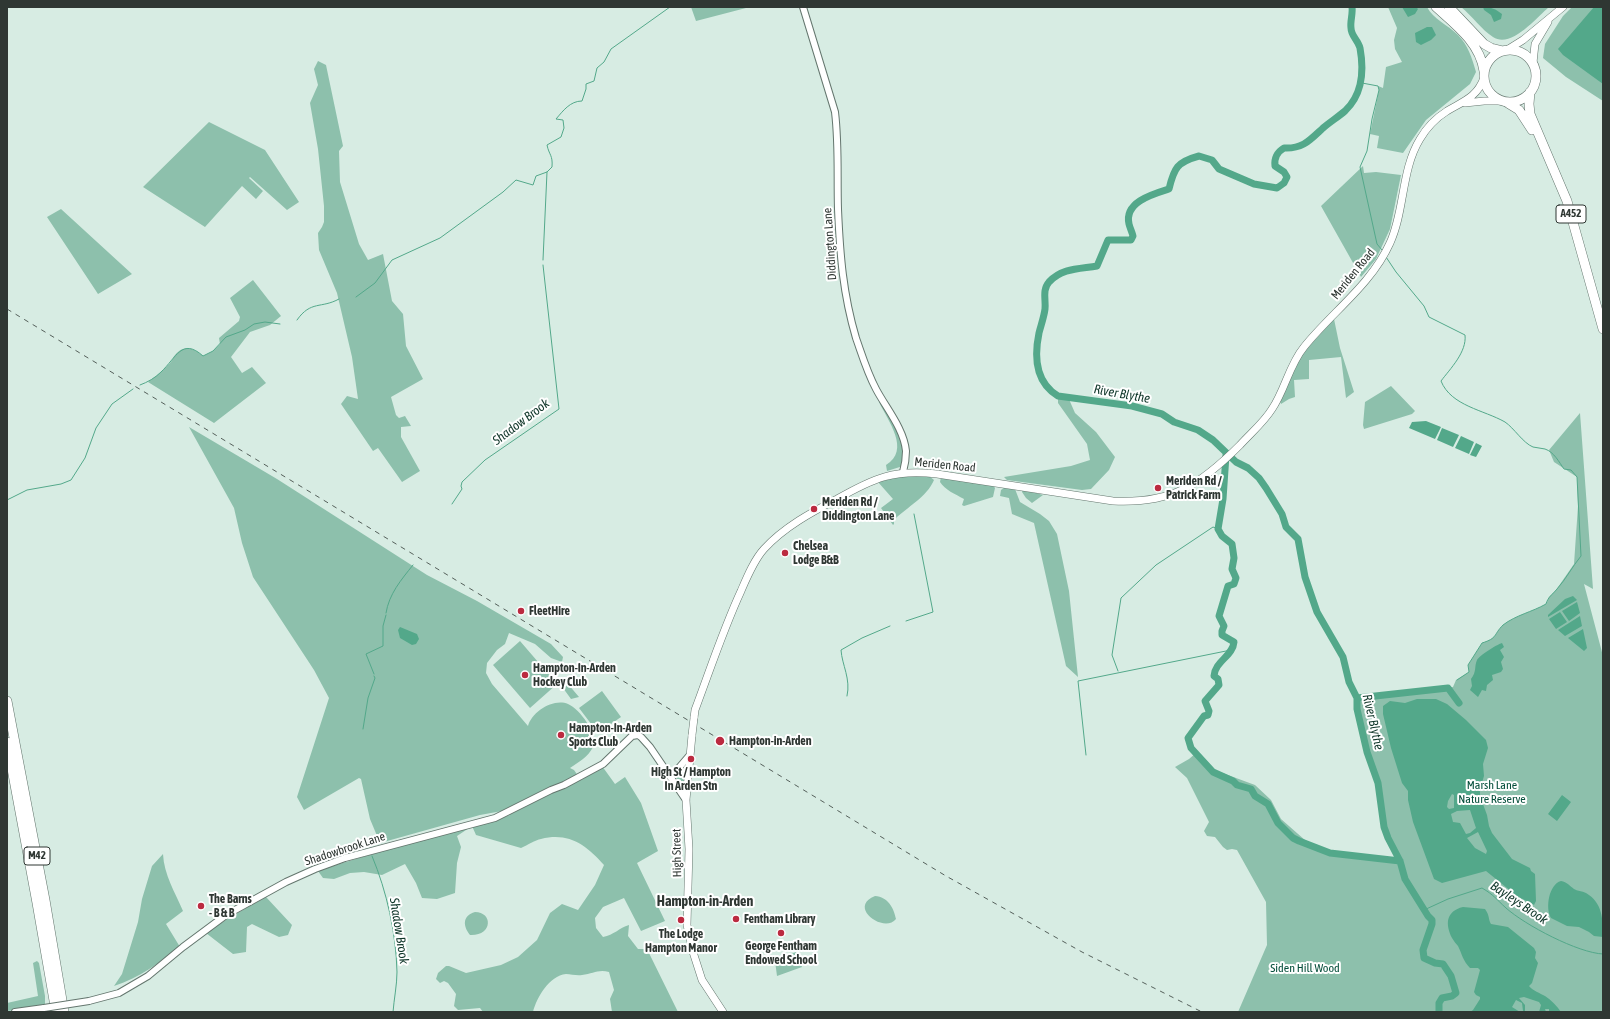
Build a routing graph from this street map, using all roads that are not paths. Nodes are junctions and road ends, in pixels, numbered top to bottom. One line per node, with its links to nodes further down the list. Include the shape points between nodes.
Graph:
1 (803, 7): 14 (street, Diddington Lane, via 835,112 841,266 846,298 866,367 905,445)
2 (1436, 7): 8 (highway, via 1473,43 1480,54)
3 (1449, 7): 6 (highway, via 1484,44)
4 (1563, 7): 5 (main road)
5 (1549, 20): 6 (main road, via 1524,40); 7 (main road, via 1534,44)
6 (1505, 50): 7 (highway, via 1519,51); 8 (highway, via 1492,56)
7 (1533, 63): 9 (highway, via 1536,77)
8 (1484, 74): 10 (highway, via 1490,92); 11 (main road, Meriden Road, via 1478,91)
9 (1530, 92): 10 (highway, via 1519,100); 12 (highway, A452, via 1530,114)
10 (1504, 102): 11 (main road, Meriden Road, via 1489,100); 12 (highway, A452, via 1522,114)
11 (1464, 103): 14 (main road, Meriden Road, via 1435,120 1415,149 1409,164 1396,225 1384,254 1358,290 1302,349 1272,409 1262,422 1199,482 1179,492 1151,500 1131,502 938,474)
12 (1547, 154): 13 (highway, A452, via 1567,201)
13 (1603, 330)
14 (903, 472): 16 (main road, Meriden Road, via 881,477 860,486 802,520 766,547 747,577)
15 (7, 701): 23 (highway, M42)
16 (695, 710): 18 (main road, High Street, bridge)
17 (7, 742): 22 (highway, M42)
18 (689, 756): 19 (street); 20 (main road, High Street)
19 (671, 777): 20 (street, Shadowbrook Lane); 21 (street, Shadowbrook Lane, bridge, via 642,737 632,736 603,764 494,818 345,858 286,882 226,915 148,976 119,993 89,1001)
20 (686, 800): 24 (main road, High Street, via 689,936 702,980)
21 (16, 1012)
22 (56, 1012)
23 (64, 1012)
24 (723, 1012)

